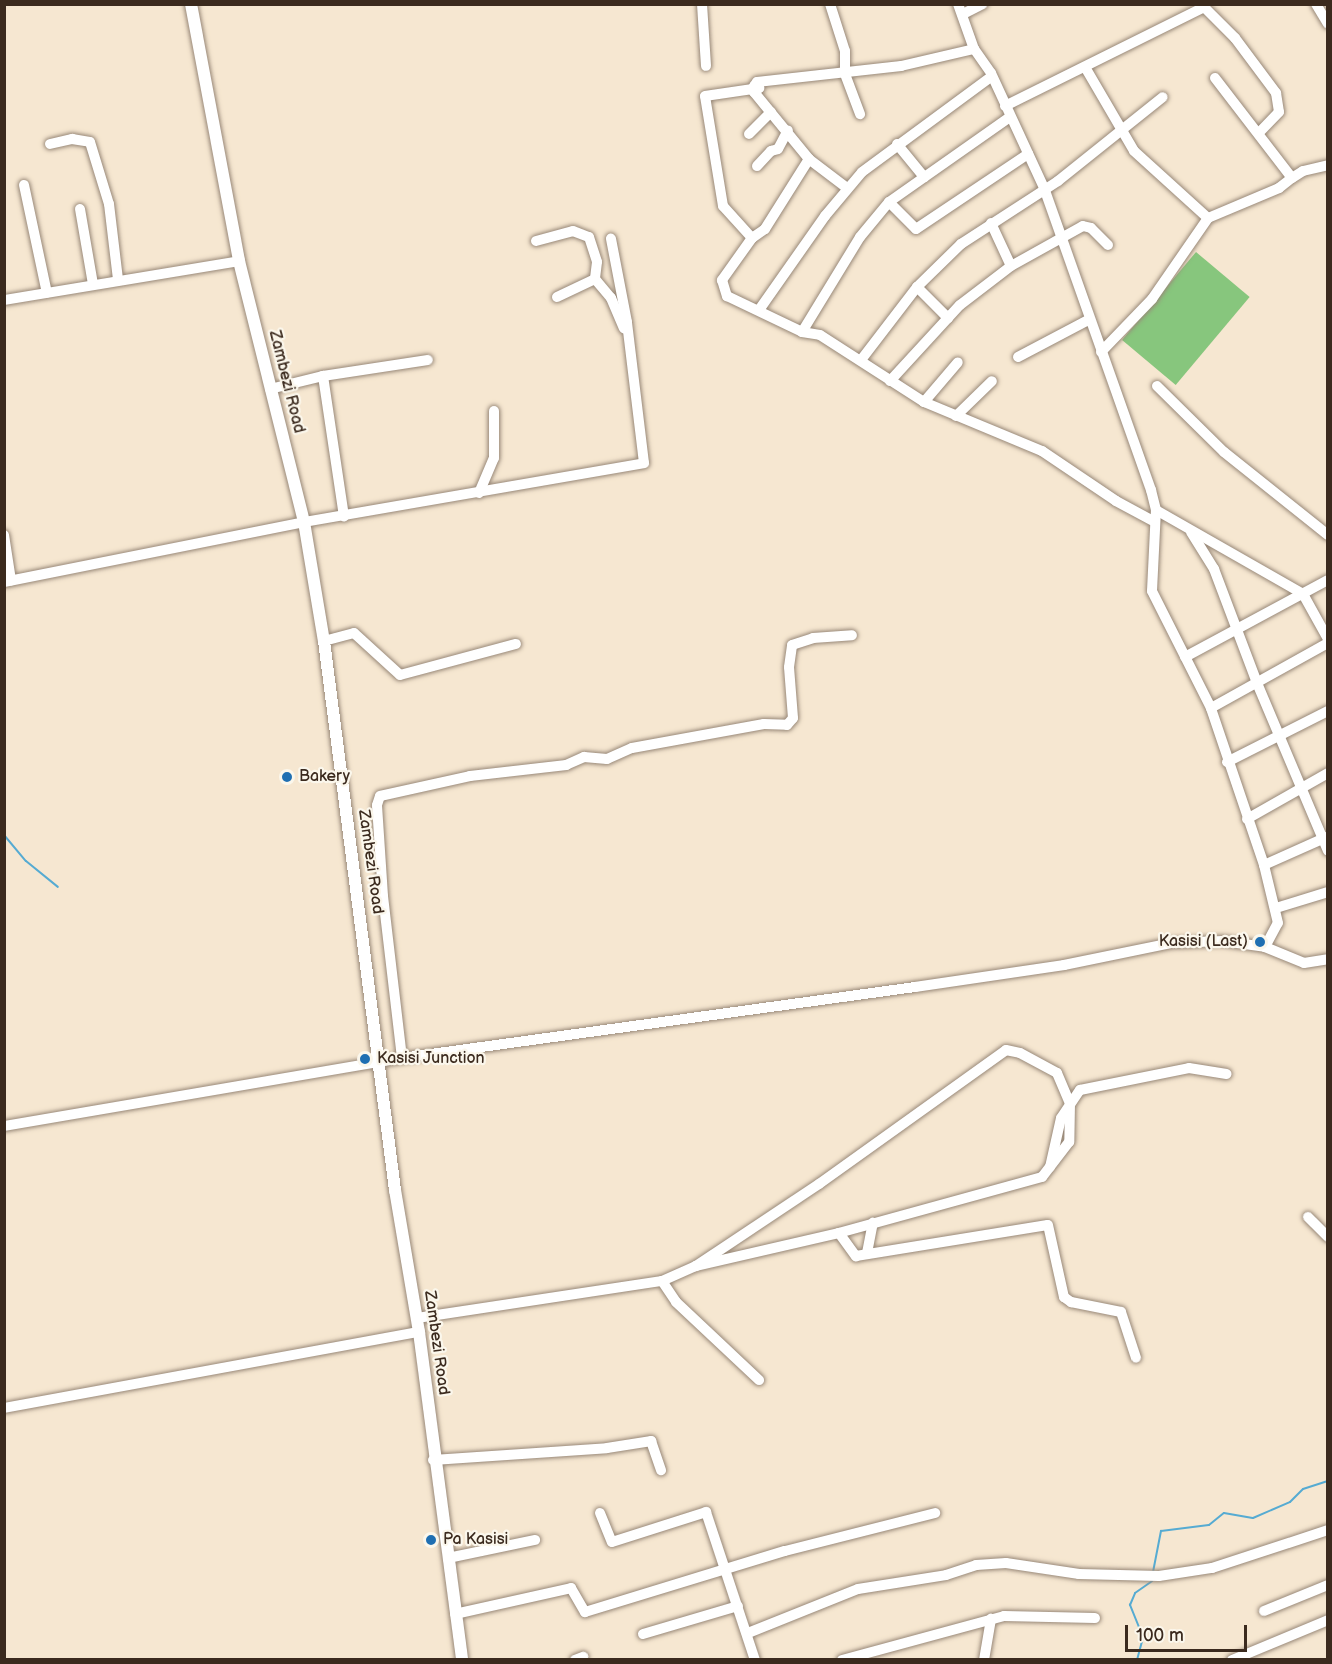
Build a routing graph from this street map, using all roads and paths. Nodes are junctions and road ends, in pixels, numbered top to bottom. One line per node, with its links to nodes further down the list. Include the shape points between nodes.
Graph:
1 (191, 4): 44 (main road, Zambezi Road)
2 (702, 4): 9 (street)
3 (830, 4): 11 (street, via 845,51)
4 (982, 4): 6 (street)
5 (1316, 4): 7 (street)
6 (960, 9): 8 (street)
7 (1328, 24)
8 (974, 49): 11 (street); 12 (street)
9 (706, 66)
10 (1085, 67): 16 (street); 21 (street); 22 (street, via 1192,9 1209,9 1261,71 1279,102 1279,112)
11 (845, 74): 14 (street, via 766,78 754,86); 18 (street)
12 (991, 77): 16 (street); 25 (street)
13 (1215, 78): 22 (street)
14 (759, 88): 17 (street, via 754,92); 39 (street, via 705,96 723,206)
15 (1163, 97): 21 (street)
16 (1005, 106): 19 (street)
17 (771, 112): 20 (street); 23 (street)
18 (860, 114)
19 (1010, 117): 26 (street); 30 (street)
20 (788, 130): 27 (street); 29 (street, via 778,149)
21 (1119, 130): 34 (street); 37 (street, via 1152,169)
22 (1259, 133): 31 (street)
23 (750, 134)
24 (50, 144): 47 (street, via 72,139 90,142 109,204)
25 (897, 144): 30 (street); 33 (street)
26 (1028, 154): 34 (street); 35 (street, via 916,229)
27 (809, 159): 33 (street); 39 (street, via 765,229)
28 (1328, 165): 31 (street)
29 (757, 166)
30 (924, 177): 35 (street)
31 (1292, 178): 37 (street, via 1279,188)
32 (24, 184): 50 (street)
33 (847, 188): 53 (street)
34 (1045, 190): 38 (street); 40 (street)
35 (889, 202): 57 (street, via 860,237)
36 (80, 209): 48 (street)
37 (1208, 218): 58 (street, via 1152,299)
38 (991, 223): 45 (street); 49 (street, via 961,244)
39 (752, 238): 53 (street, via 721,287 727,296)
40 (1062, 238): 43 (street, via 1087,226); 45 (street); 55 (street)
41 (611, 239): 56 (street, via 627,322)
42 (536, 241): 46 (street, via 561,233 584,233 593,244)
43 (1108, 245)
44 (239, 261): 47 (street); 67 (main road, Zambezi Road)
45 (1011, 266): 54 (street)
46 (595, 279): 51 (street); 56 (street, via 611,298)
47 (118, 280): 48 (street)
48 (93, 284): 50 (street)
49 (917, 287): 54 (street); 61 (street)
50 (46, 293): 52 (street)
51 (557, 297)
52 (4, 300)
53 (759, 310): 57 (street)
54 (948, 318): 64 (street)
55 (1090, 319): 58 (street); 59 (street)
56 (625, 331): 71 (street, via 644,462)
57 (802, 332): 61 (street, via 820,335)
58 (1101, 352): 73 (street)
59 (1018, 357)
60 (428, 360): 63 (street)
61 (861, 360): 64 (street)
62 (958, 362): 68 (street)
63 (323, 376): 67 (street); 72 (street)
64 (890, 381): 68 (street)
65 (992, 381): 70 (street)
66 (1157, 386): 77 (street, via 1224,452)
67 (270, 388): 74 (main road, Zambezi Road)
68 (924, 402): 70 (street)
69 (494, 411): 71 (street, via 494,458)
70 (956, 416): 73 (street, via 1042,451 1116,501)
71 (478, 493): 72 (street)
72 (344, 516): 74 (street)
73 (1156, 516): 75 (street); 86 (street, via 1152,591)
74 (304, 522): 79 (street); 83 (main road, Zambezi Road)
75 (1191, 532): 80 (street, via 1265,569); 81 (street, via 1214,568)
76 (4, 535): 79 (street)
77 (1328, 535)
78 (1328, 580): 80 (street)
79 (8, 581)
80 (1303, 594): 81 (street); 84 (street)
81 (1236, 628): 86 (street); 87 (street)
82 (852, 635): 102 (street, via 813,638 792,645 789,667 793,718 786,725 764,724 632,748 607,759 584,757 566,765 470,776 380,796 377,805 382,885)
83 (324, 641): 85 (street, via 354,633 400,675); 103 (main road, Zambezi Road)
84 (1328, 641): 87 (street)
85 (516, 644)
86 (1185, 657): 88 (street)
87 (1257, 683): 88 (street); 90 (street)
88 (1211, 708): 91 (street)
89 (1328, 711): 90 (street)
90 (1279, 737): 91 (street); 93 (street)
91 (1227, 762): 94 (street)
92 (1328, 773): 93 (street)
93 (1302, 787): 94 (street); 95 (street)
94 (1247, 819): 97 (street)
95 (1325, 838): 96 (street); 97 (street)
96 (1328, 851)
97 (1264, 865): 99 (street)
98 (1328, 892): 99 (street)
99 (1276, 908): 100 (street, via 1278,927)
100 (1265, 947): 101 (street, via 1304,963); 102 (street, via 1223,941 1172,943 1064,965 926,986)
101 (1328, 959)
102 (402, 1058): 103 (street)
103 (380, 1063): 106 (street); 114 (main road, Zambezi Road, via 395,1190)
104 (1227, 1074): 105 (street, via 1189,1068 1120,1079 1080,1090)
105 (1070, 1102): 108 (street, via 1069,1142 1042,1177); 112 (street, via 1057,1074 1020,1053 1006,1050 882,1141)
106 (4, 1126)
107 (1308, 1217): 110 (street)
108 (873, 1223): 109 (street); 111 (street)
109 (839, 1233): 111 (street, via 856,1256); 112 (street)
110 (1328, 1237)
111 (867, 1253): 116 (street, via 1048,1225 1065,1297 1071,1302 1121,1312)
112 (696, 1266): 113 (street)
113 (662, 1281): 114 (street); 117 (street, via 676,1302)
114 (417, 1318): 115 (main road, Zambezi Road)
115 (419, 1332): 118 (street); 119 (main road, Zambezi Road)
116 (1136, 1358)
117 (759, 1380)
118 (4, 1408)
119 (433, 1460): 120 (street, via 607,1448 651,1441); 125 (main road, Zambezi Road)
120 (661, 1470)
121 (600, 1513): 126 (street, via 612,1542 706,1512)
122 (935, 1513): 126 (street, via 785,1551)
123 (1328, 1530): 134 (street, via 1212,1568 1169,1575 1078,1574 1006,1563 976,1565 946,1575 858,1589)
124 (535, 1540): 125 (street)
125 (447, 1558): 130 (main road, Zambezi Road)
126 (726, 1571): 128 (street); 130 (street, via 585,1612 571,1588)
127 (1328, 1585): 129 (street)
128 (738, 1606): 134 (street); 135 (street)
129 (1264, 1611)
130 (455, 1614): 136 (main road, Zambezi Road)
131 (991, 1618): 132 (street, via 1022,1614); 138 (street); 139 (street)
132 (1095, 1618)
133 (1328, 1620): 140 (street)
134 (748, 1633): 137 (street)
135 (643, 1634)
136 (462, 1659)
137 (755, 1659)
138 (843, 1659)
139 (984, 1659)
140 (1232, 1659)

